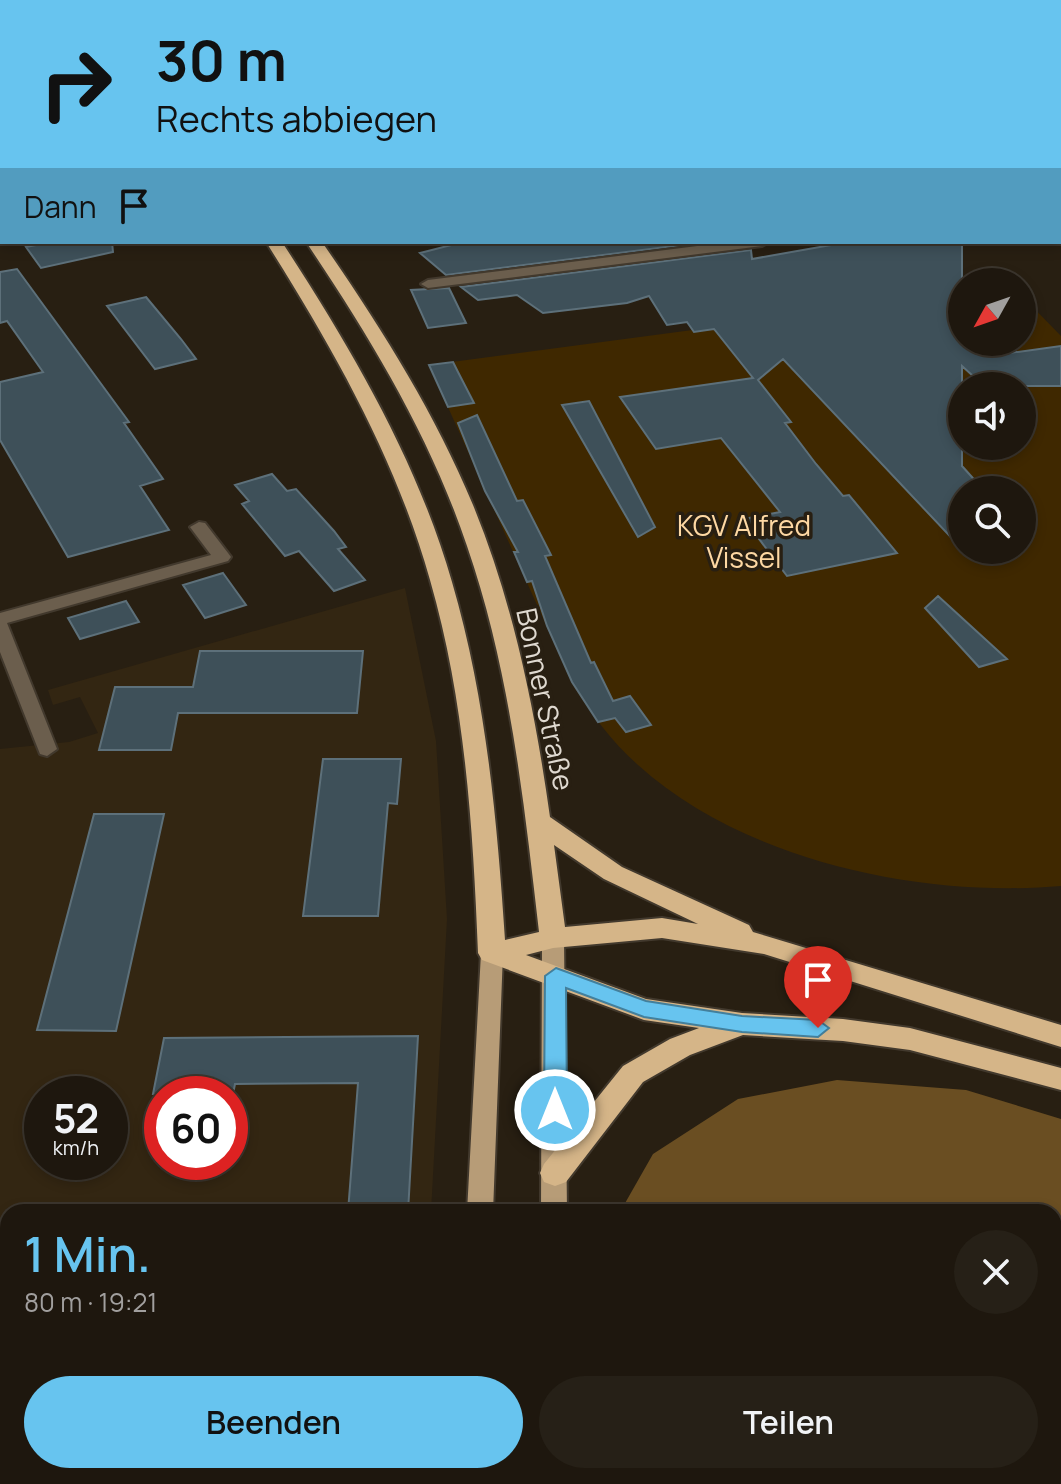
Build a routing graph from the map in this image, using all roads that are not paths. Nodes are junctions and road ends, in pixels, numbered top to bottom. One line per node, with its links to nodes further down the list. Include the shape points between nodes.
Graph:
1 (776, 0): 2 (street)
2 (804, 0)
3 (275, 244): 14 (highway, via 364,394 429,543 470,711 481,783)
4 (316, 244): 11 (highway, Bonner Straße, via 423,422 478,547 509,659)
5 (746, 244): 6 (street)
6 (428, 284)
7 (199, 527): 8 (street, via 222,557)
8 (0, 619)
9 (0, 627): 10 (street)
10 (47, 749)
11 (539, 822): 12 (highway, Bonner Straße); 13 (highway, via 613,873)
12 (553, 938): 13 (highway, via 662,928); 14 (highway); 15 (main road, Bonner Straße)
13 (765, 944): 16 (highway)
14 (491, 966): 15 (highway); 22 (main road)
15 (556, 976): 17 (highway, via 644,1009); 21 (main road, Bonner Straße)
16 (1026, 1023): 18 (highway); 19 (highway)
17 (742, 1024): 20 (highway, via 910,1039); 21 (highway, via 680,1047 633,1074)
18 (1061, 1025)
19 (1061, 1036)
20 (1061, 1079)
21 (555, 1173): 23 (main road, Bonner Straße)
22 (480, 1204)
23 (554, 1204)

